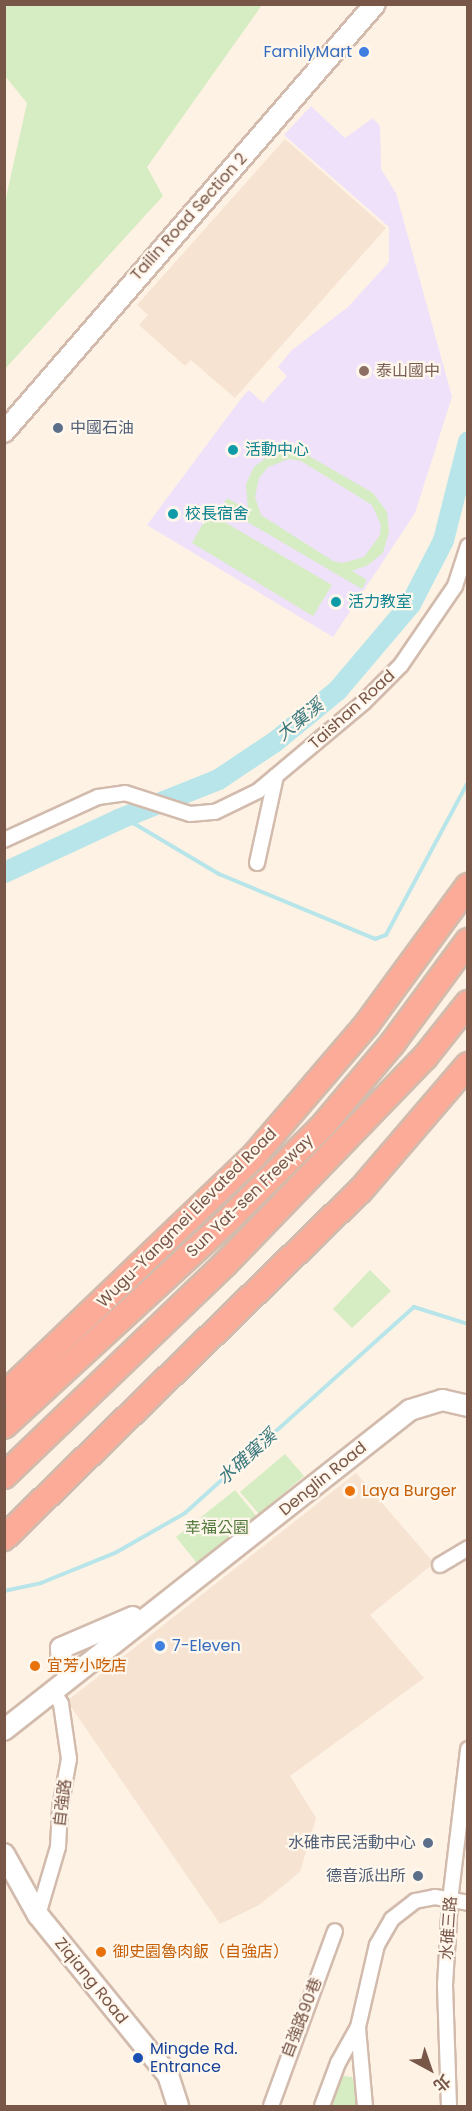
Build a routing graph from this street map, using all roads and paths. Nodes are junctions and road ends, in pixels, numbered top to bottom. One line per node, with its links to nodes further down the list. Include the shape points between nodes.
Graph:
1 (375, 4): 2 (street, Tailin Road Section 2)
2 (4, 432)
3 (468, 546): 4 (street, Taishan Road, via 455,585 401,665 347,717)
4 (276, 776): 5 (street, Taishan Road, via 258,791 215,812 190,814 124,793 98,797); 6 (street)
5 (4, 840)
6 (257, 863)
7 (468, 886): 16 (highway, Wugu-Yangmei Elevated Road, via 367,1024 254,1156)
8 (468, 907): 12 (highway)
9 (468, 941): 15 (highway, Sun Yat-sen Freeway, via 392,1044)
10 (468, 1003): 13 (highway, Sun Yat-sen Freeway)
11 (468, 1009): 13 (highway)
12 (396, 1023): 15 (highway); 18 (highway, via 310,1118 221,1207)
13 (425, 1057): 19 (highway, Sun Yat-sen Freeway, via 225,1264)
14 (468, 1065): 23 (highway, via 360,1191)
15 (321, 1128): 20 (highway, Sun Yat-sen Freeway, via 232,1216)
16 (4, 1395)
17 (468, 1406): 26 (street, Denglin Road, via 442,1400 410,1410)
18 (4, 1411)
19 (66, 1419): 21 (highway, Sun Yat-sen Freeway); 22 (highway)
20 (4, 1426)
21 (4, 1476)
22 (4, 1489)
23 (4, 1538)
24 (468, 1548): 25 (street)
25 (440, 1565)
26 (188, 1586): 27 (street, Denglin Road); 27 (street, Denglin Road, via 118,1625 61,1648 62,1663)
27 (71, 1676): 28 (street)
28 (53, 1690): 29 (street); 34 (street, 自強路, via 61,1704 69,1759 58,1847)
29 (4, 1730)
30 (468, 1749): 32 (street, 水碓三路)
31 (4, 1854): 34 (street, Ziqiang Road)
32 (450, 1901): 33 (street); 36 (street, via 415,1901 392,1919 377,1945); 41 (street, 水碓三路, via 445,1985)
33 (468, 1903)
34 (38, 1915): 37 (street, Ziqiang Road, via 168,2075)
35 (335, 1931): 38 (street, 自強路90巷)
36 (358, 2027): 39 (street, via 338,2062); 40 (street)
37 (178, 2106)
38 (271, 2106)
39 (322, 2106)
40 (365, 2106)
41 (449, 2106)

